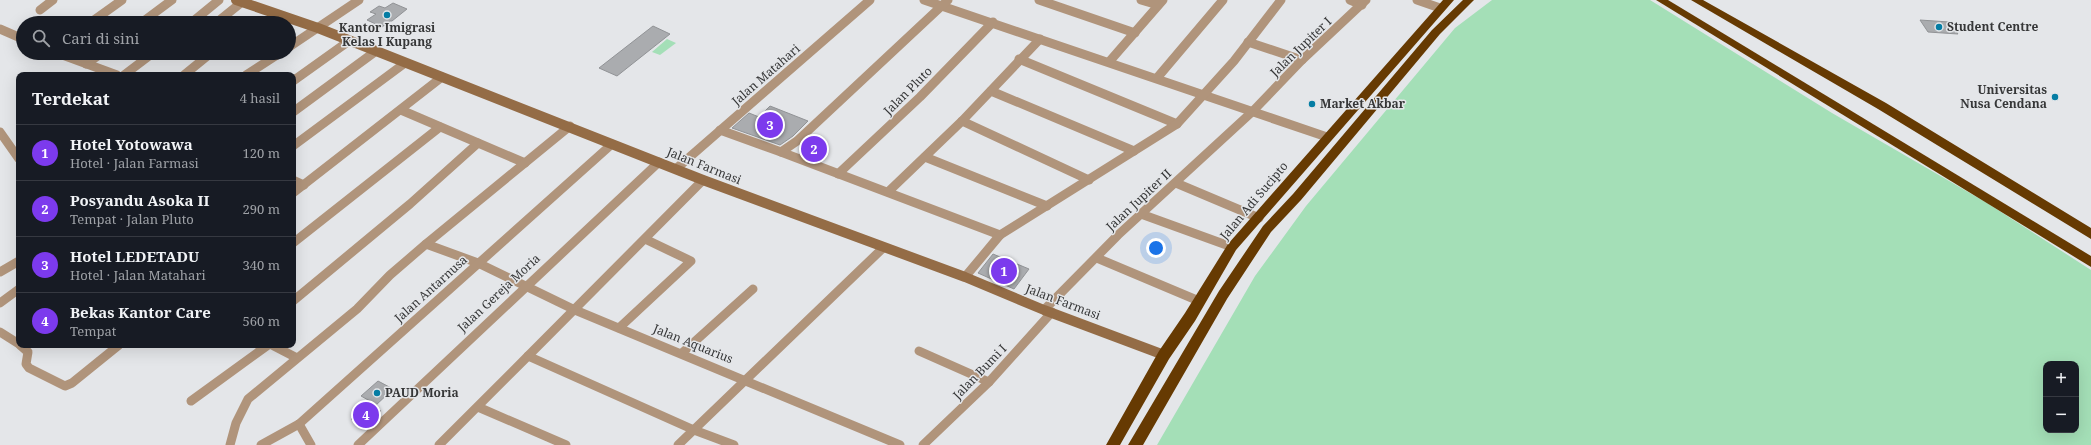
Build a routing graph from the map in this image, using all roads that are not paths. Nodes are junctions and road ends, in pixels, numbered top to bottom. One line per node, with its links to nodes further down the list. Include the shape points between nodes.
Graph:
1 (53, 0): 24 (street)
2 (122, 0): 25 (street)
3 (172, 0): 26 (street)
4 (219, 0): 27 (street)
5 (359, 0): 32 (street)
6 (856, 0): 19 (street)
7 (924, 0): 23 (street)
8 (948, 0): 23 (street)
9 (1039, 0): 34 (street)
10 (1142, 0): 21 (street)
11 (1222, 0): 56 (street)
12 (1281, 0): 39 (street)
13 (1350, 0): 20 (street)
14 (1417, 0): 22 (street)
15 (1469, 0): 81 (highway, via 1436,32)
16 (1661, 0): 101 (highway)
17 (1696, 0): 93 (highway, via 1882,106)
18 (239, 1): 28 (street); 29 (street, Jalan Farmasi)
19 (868, 2): 67 (street, Jalan Matahari)
20 (1364, 2): 47 (street, Jalan Jupiter I)
21 (1161, 3): 34 (street)
22 (1445, 4): 69 (highway, Jalan Adi Sucipto)
23 (941, 6): 31 (street); 74 (street)
24 (40, 10)
25 (100, 16)
26 (150, 16)
27 (200, 16)
28 (223, 16)
29 (283, 16)
30 (296, 20): 32 (street, Jalan Farmasi)
31 (994, 22): 36 (street); 82 (street, Jalan Pluto, via 920,97)
32 (318, 28): 37 (street, Jalan Farmasi); 38 (street)
33 (0, 29): 35 (street)
34 (1135, 33): 48 (street)
35 (16, 36)
36 (1040, 38): 41 (street); 48 (street)
37 (350, 41): 40 (street, Jalan Farmasi); 57 (street)
38 (296, 42)
39 (1248, 42): 47 (street); 59 (street)
40 (376, 51): 49 (street, Jalan Farmasi); 60 (street)
41 (1019, 59): 58 (street); 64 (street)
42 (75, 60): 50 (street)
43 (92, 60): 50 (street)
44 (144, 60): 52 (street)
45 (202, 60): 53 (street)
46 (269, 60): 54 (street)
47 (1302, 60): 62 (street, Jalan Jupiter I)
48 (1109, 62): 56 (street)
49 (406, 63): 55 (street, Jalan Farmasi); 70 (street)
50 (86, 64): 51 (street)
51 (109, 72)
52 (128, 72)
53 (188, 72)
54 (251, 72)
55 (442, 77): 61 (street); 66 (street, Jalan Farmasi)
56 (1157, 78): 59 (street)
57 (296, 80)
58 (991, 91): 63 (street); 73 (street)
59 (1206, 94): 62 (street); 64 (street)
60 (296, 110)
61 (401, 110): 65 (street); 87 (street)
62 (1253, 111): 69 (street); 86 (street, Jalan Jupiter II)
63 (962, 121): 76 (street); 84 (street)
64 (1177, 124): 73 (street)
65 (440, 126): 71 (street); 96 (street)
66 (570, 126): 72 (street, Jalan Farmasi); 78 (street)
67 (720, 130): 74 (street); 80 (street, Jalan Matahari)
68 (0, 132): 75 (street)
69 (1327, 137): 79 (highway, Jalan Adi Sucipto)
70 (296, 144)
71 (478, 144): 78 (street); 109 (street, via 400,215 368,238)
72 (612, 144): 77 (street, Jalan Farmasi); 103 (street, Jalan Antarnusa)
73 (1134, 151): 84 (street)
74 (781, 152): 82 (street)
75 (16, 155)
76 (925, 157): 89 (street); 90 (street)
77 (659, 162): 80 (street, Jalan Farmasi); 106 (street, Jalan Gereja Moria)
78 (525, 163): 97 (street)
79 (1304, 164): 81 (highway); 92 (highway, Jalan Adi Sucipto)
80 (677, 168): 83 (street, Jalan Farmasi)
81 (1319, 169): 143 (highway, via 1267,229 1245,260)
82 (838, 174): 89 (street)
83 (703, 180): 95 (street); 99 (street, Jalan Farmasi)
84 (1089, 180): 90 (street)
85 (296, 181): 87 (street)
86 (1176, 183): 91 (street, Jalan Jupiter II); 92 (street)
87 (304, 184): 88 (street)
88 (296, 191)
89 (888, 192): 94 (street)
90 (1047, 206): 94 (street)
91 (1141, 214): 98 (street); 100 (street, Jalan Jupiter II)
92 (1259, 218): 98 (highway, Jalan Adi Sucipto)
93 (2091, 234)
94 (1000, 235): 105 (street)
95 (645, 239): 112 (street); 114 (street, via 691,262)
96 (296, 241)
97 (426, 244): 103 (street, Jalan Aquarius); 125 (street, via 390,275 357,309)
98 (1232, 247): 110 (highway, Jalan Adi Sucipto)
99 (883, 248): 105 (street, Jalan Farmasi); 126 (street)
100 (1097, 258): 110 (street); 113 (street, Jalan Jupiter II)
101 (2091, 262)
102 (16, 263): 104 (street)
103 (478, 263): 106 (street, Jalan Aquarius); 130 (street, Jalan Antarnusa)
104 (0, 272)
105 (965, 277): 113 (street, Jalan Farmasi)
106 (525, 286): 112 (street, Jalan Aquarius); 135 (street, Jalan Gereja Moria)
107 (753, 288): 122 (street)
108 (16, 291): 111 (street)
109 (296, 298)
110 (1198, 301): 123 (highway, Jalan Adi Sucipto)
111 (0, 303)
112 (575, 310): 114 (street, Jalan Aquarius); 124 (street)
113 (1048, 311): 123 (street, Jalan Farmasi); 127 (street, Jalan Bumi I)
114 (619, 328): 122 (street, Jalan Aquarius)
115 (0, 332): 116 (street)
116 (16, 342)
117 (23, 348): 118 (street, via 28,352 26,364 29,368 65,386)
118 (115, 348)
119 (264, 348): 128 (street)
120 (278, 348): 125 (street)
121 (919, 351): 127 (street)
122 (682, 353): 126 (street, Jalan Aquarius)
123 (1164, 355): 142 (highway, Jalan Adi Sucipto)
124 (528, 356): 129 (street); 131 (street)
125 (297, 358): 132 (street, via 248,399 236,423)
126 (748, 380): 131 (street); 140 (street, Jalan Aquarius)
127 (990, 382): 141 (street, Jalan Bumi I)
128 (191, 401)
129 (478, 407): 136 (street); 137 (street)
130 (299, 424): 133 (street, Jalan Antarnusa); 134 (street)
131 (694, 430): 138 (street); 139 (street)
132 (230, 445)
133 (261, 445)
134 (311, 445)
135 (358, 445)
136 (439, 445)
137 (566, 445)
138 (678, 445)
139 (734, 445)
140 (900, 445)
141 (923, 445)
142 (1113, 445)
143 (1135, 445)

